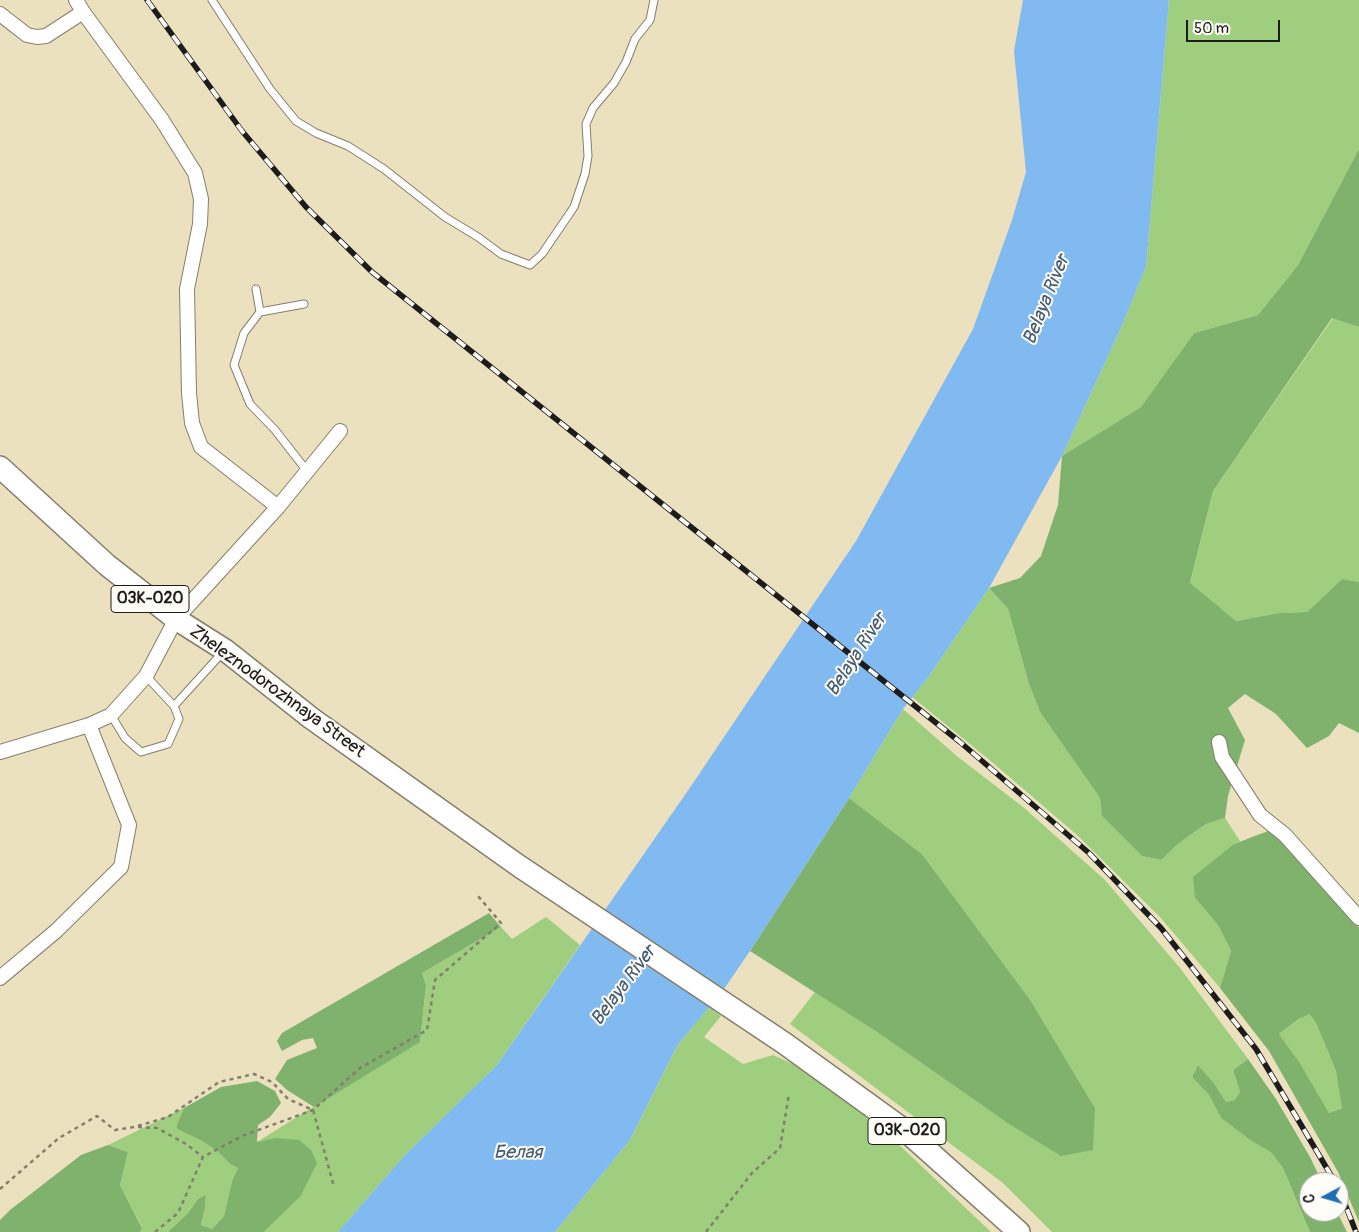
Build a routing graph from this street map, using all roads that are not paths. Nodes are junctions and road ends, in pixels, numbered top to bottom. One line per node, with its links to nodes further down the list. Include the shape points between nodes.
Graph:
1 (212, 0): 2 (lane, via 270,89 296,121 316,134 348,146 384,169 444,217 501,254 530,265 542,254 574,207 588,156 586,124 593,108 614,83 635,39 650,20)
2 (654, 0)
3 (79, 6): 4 (street, via 46,36 37,37 27,34); 11 (street, via 162,120 195,173 202,199 187,289 189,393 192,423 201,446)
4 (0, 14)
5 (256, 289): 7 (lane)
6 (304, 304): 7 (lane)
7 (260, 312): 10 (lane, via 244,333 234,365 250,404)
8 (340, 430): 10 (street)
9 (0, 467): 12 (main road, Zheleznodorozhnaya Street / 03К-020, via 107,565)
10 (307, 471): 11 (street)
11 (278, 507): 12 (street)
12 (176, 619): 13 (main road, Zheleznodorozhnaya Street / 03К-020); 14 (street)
13 (225, 650): 15 (lane); 22 (main road, Zheleznodorozhnaya Street / 03К-020, via 310,718 519,866 784,1043 907,1132)
14 (146, 676): 15 (lane); 16 (street)
15 (174, 706): 16 (lane, via 179,719 168,744 141,752 125,738)
16 (111, 715): 17 (street)
17 (89, 726): 19 (street); 21 (street, via 129,826 121,867 56,931)
18 (1219, 742): 20 (street, via 1222,756 1260,815 1285,836)
19 (0, 752)
20 (1359, 918)
21 (0, 978)
22 (1016, 1229)

